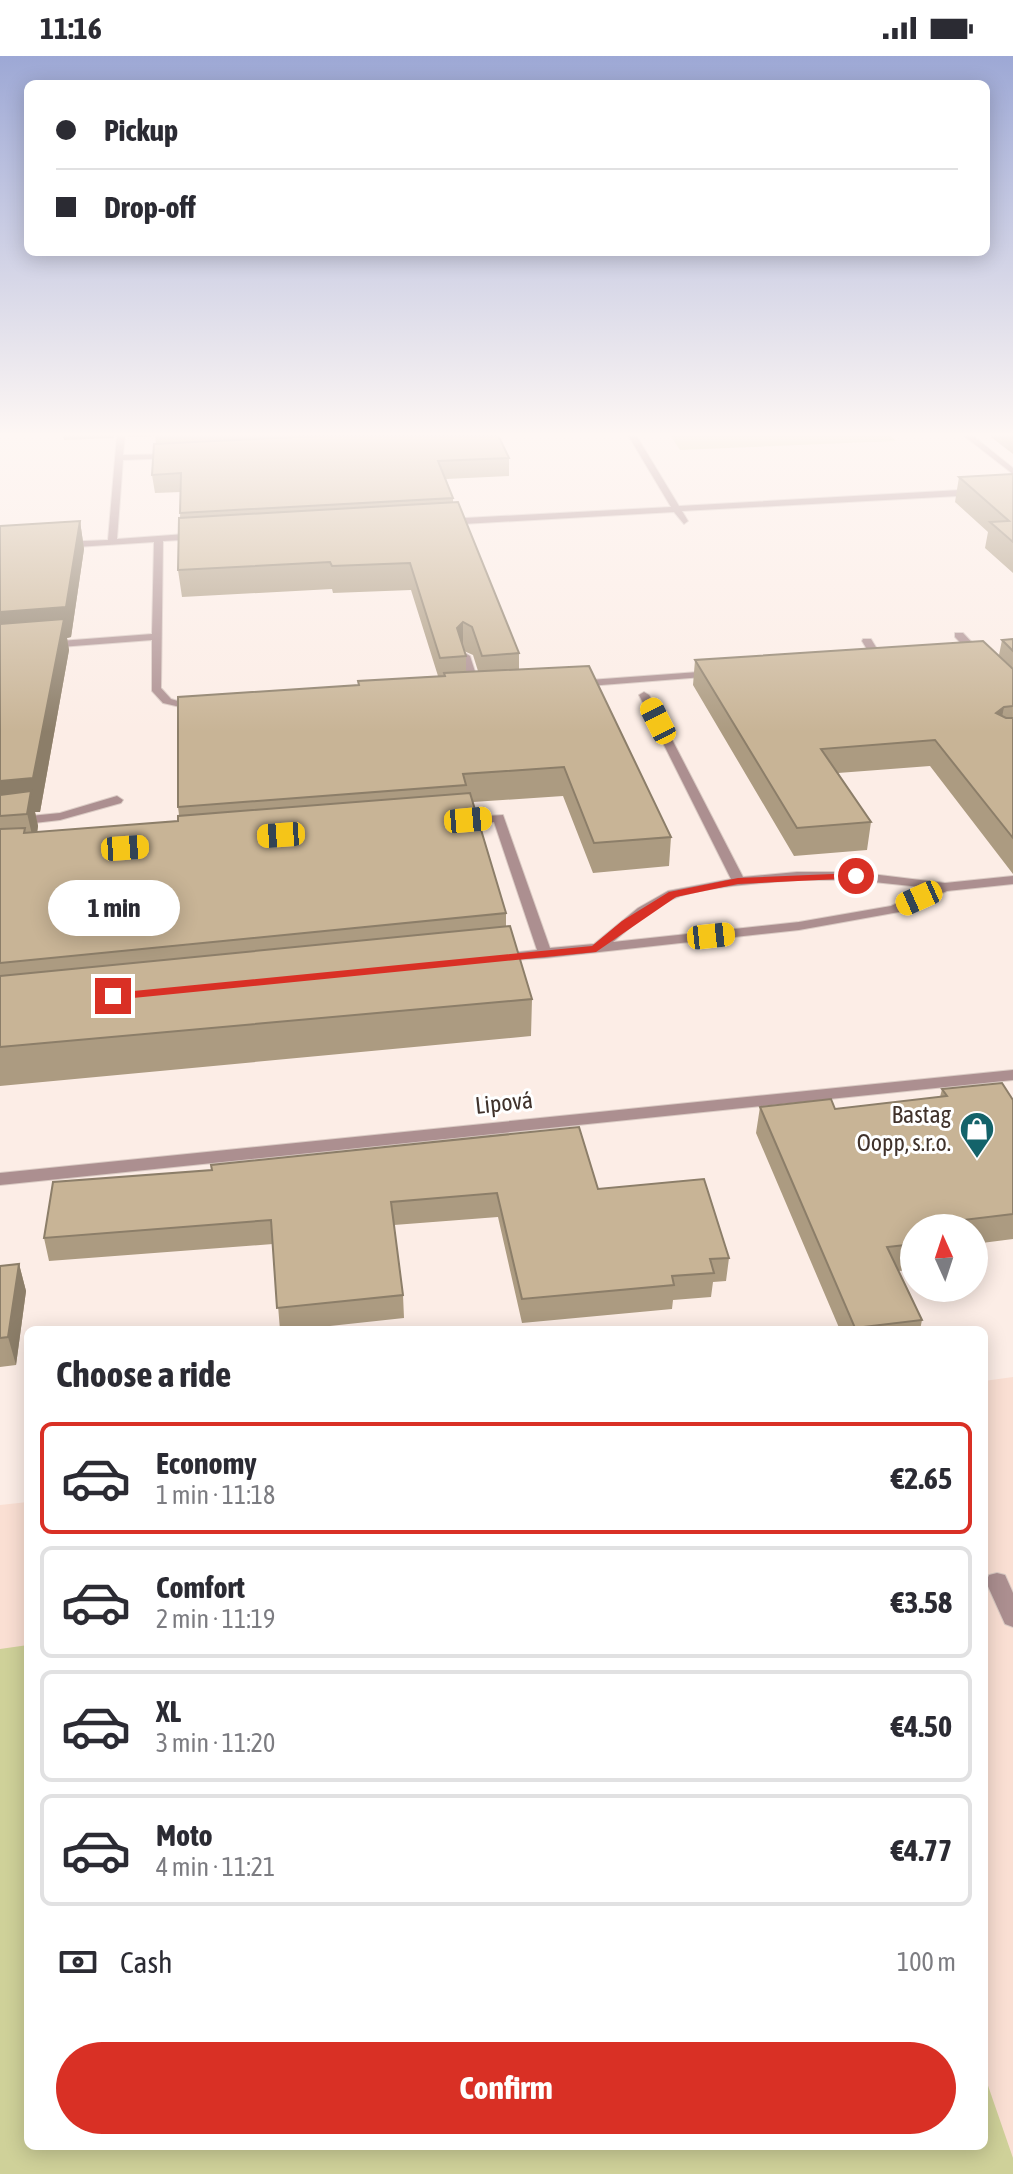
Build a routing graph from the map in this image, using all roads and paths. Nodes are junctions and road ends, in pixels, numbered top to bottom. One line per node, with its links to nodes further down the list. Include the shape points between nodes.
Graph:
1 (113, 534): 4 (street)
2 (207, 536): 3 (street)
3 (159, 539): 4 (street); 7 (street)
4 (112, 542): 5 (street)
5 (56, 545)
6 (959, 635): 11 (street, via 984,658)
7 (157, 637): 9 (street); 21 (street, via 156,689 167,701)
8 (867, 641): 13 (street)
9 (31, 646)
10 (465, 656): 18 (street)
11 (963, 656)
12 (894, 661): 13 (street)
13 (880, 662): 14 (street)
14 (865, 663)
15 (725, 673): 16 (street)
16 (570, 685)
17 (492, 690): 18 (street)
18 (476, 691): 19 (street)
19 (461, 692)
20 (644, 695): 26 (street)
21 (204, 711)
22 (117, 800): 23 (street, via 47,821)
23 (0, 823)
24 (436, 823): 29 (street, via 499,818)
25 (1013, 880): 27 (street)
26 (738, 881): 27 (street, via 827,875); 28 (street, via 673,894)
27 (944, 887): 28 (street, via 894,909 813,924)
28 (596, 949): 29 (street)
29 (545, 954): 30 (street)
30 (483, 960)
31 (1013, 1075): 32 (street, Lipová)
32 (0, 1179)
33 (997, 1582): 34 (street)
34 (1013, 1617)

